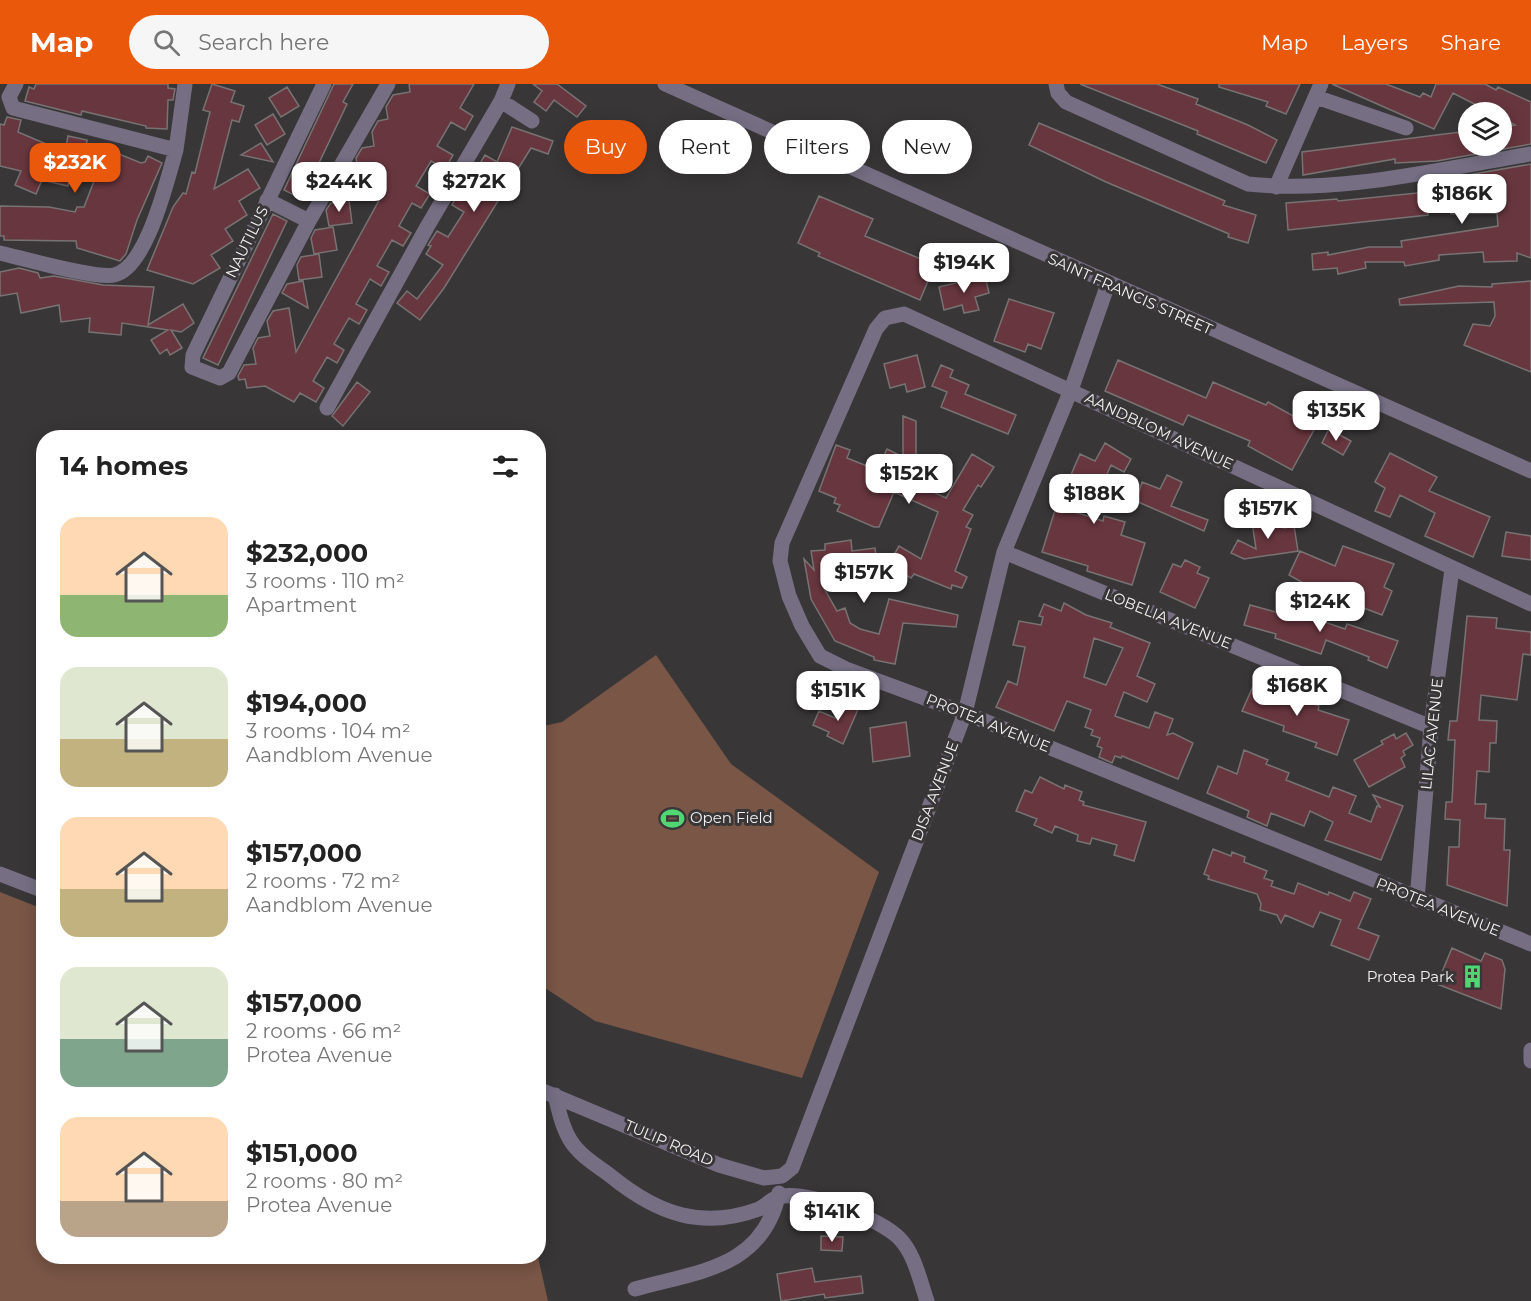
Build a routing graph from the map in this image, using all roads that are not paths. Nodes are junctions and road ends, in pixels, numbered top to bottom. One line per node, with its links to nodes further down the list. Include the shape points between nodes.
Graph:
1 (16, 84): 12 (street, via 9,97 13,108)
2 (185, 84): 12 (street)
3 (324, 84): 15 (street, NAUTILUS)
4 (388, 84): 16 (street)
5 (508, 84): 9 (street)
6 (665, 84): 18 (street, SAINT FRANCIS STREET)
7 (1056, 84): 14 (street, via 1066,102 1248,184)
8 (1319, 91): 11 (street); 14 (street)
9 (501, 101): 10 (street); 21 (street)
10 (532, 121)
11 (1406, 128)
12 (176, 150): 17 (street, via 148,233 128,268 114,275 96,274)
13 (1531, 154): 14 (street, via 1359,183)
14 (1276, 187)
15 (267, 200): 16 (street); 16 (street, NAUTILUS, via 193,355 190,362 195,368 220,378 229,373)
16 (309, 220)
17 (0, 253)
18 (1108, 284): 20 (street, DISA AVENUE); 22 (street, SAINT FRANCIS STREET)
19 (918, 318): 20 (street, AANDBLOM AVENUE); 26 (street, PROTEA AVENUE, via 892,315 876,329 788,524 780,561 793,606 820,656)
20 (1071, 390): 23 (street, DISA AVENUE); 24 (street, AANDBLOM AVENUE)
21 (327, 408)
22 (1531, 471)
23 (1004, 552): 26 (street, DISA AVENUE); 27 (street, LOBELIA AVENUE)
24 (1452, 569): 25 (street, AANDBLOM AVENUE); 27 (street, LILAC AVENUE)
25 (1531, 604)
26 (965, 713): 30 (street, PROTEA AVENUE); 36 (street, DISA AVENUE, via 797,1159)
27 (1431, 727): 30 (street, LILAC AVENUE)
28 (0, 873): 29 (street)
29 (36, 888)
30 (1417, 900): 31 (street, PROTEA AVENUE)
31 (1531, 944)
32 (1531, 1050): 33 (street)
33 (1531, 1061)
34 (546, 1092): 35 (street, TULIP ROAD)
35 (555, 1095): 36 (street, TULIP ROAD, via 719,1165 764,1178); 37 (street, via 576,1149 660,1210 690,1218 725,1218 760,1208)
36 (782, 1176): 37 (street)
37 (778, 1197): 38 (street, via 767,1229 726,1264); 39 (street, via 797,1196 829,1204 889,1229 902,1240 915,1263)
38 (635, 1289)
39 (927, 1301)

